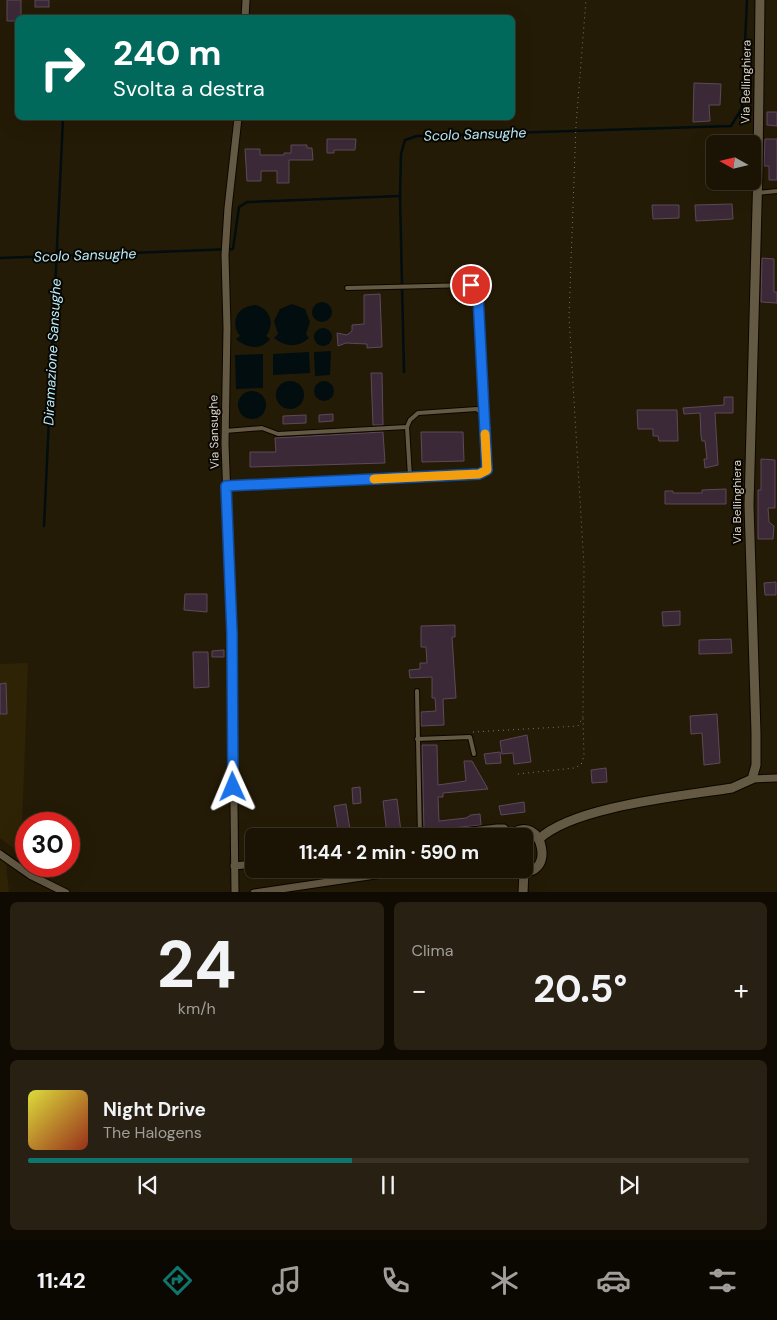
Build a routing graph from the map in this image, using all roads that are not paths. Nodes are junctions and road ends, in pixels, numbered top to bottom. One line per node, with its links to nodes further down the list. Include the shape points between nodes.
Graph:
1 (246, 0): 3 (street)
2 (759, 3): 6 (street, Via Bellinghiera)
3 (245, 15)
4 (238, 120): 10 (street, Via Sansughe, via 225,255)
5 (777, 191): 6 (lane)
6 (757, 193): 17 (street, Via Bellinghiera, via 749,505 756,733 756,765)
7 (347, 288): 8 (lane, via 471,285 478,296)
8 (483, 415): 9 (lane, via 477,409 418,413); 11 (lane, via 487,470 479,474)
9 (407, 427): 10 (lane, via 278,434 262,428); 11 (lane)
10 (225, 430): 12 (street, Via Sansughe)
11 (410, 477): 12 (lane)
12 (226, 486): 23 (street, Via Sansughe, via 232,633)
13 (417, 691): 14 (lane)
14 (418, 739): 15 (lane, via 470,737); 18 (lane)
15 (474, 754)
16 (777, 778): 17 (street)
17 (752, 779): 20 (street, via 732,788 587,814 560,824)
18 (420, 828)
19 (533, 835): 20 (street)
20 (539, 838): 24 (street, via 543,851)
21 (0, 854): 27 (street, via 30,875)
22 (245, 865): 23 (street)
23 (234, 866): 28 (street, Via Sansughe)
24 (533, 868)
25 (353, 878): 29 (street)
26 (524, 878): 30 (street)
27 (66, 892)
28 (235, 892)
29 (254, 892)
30 (523, 892)

